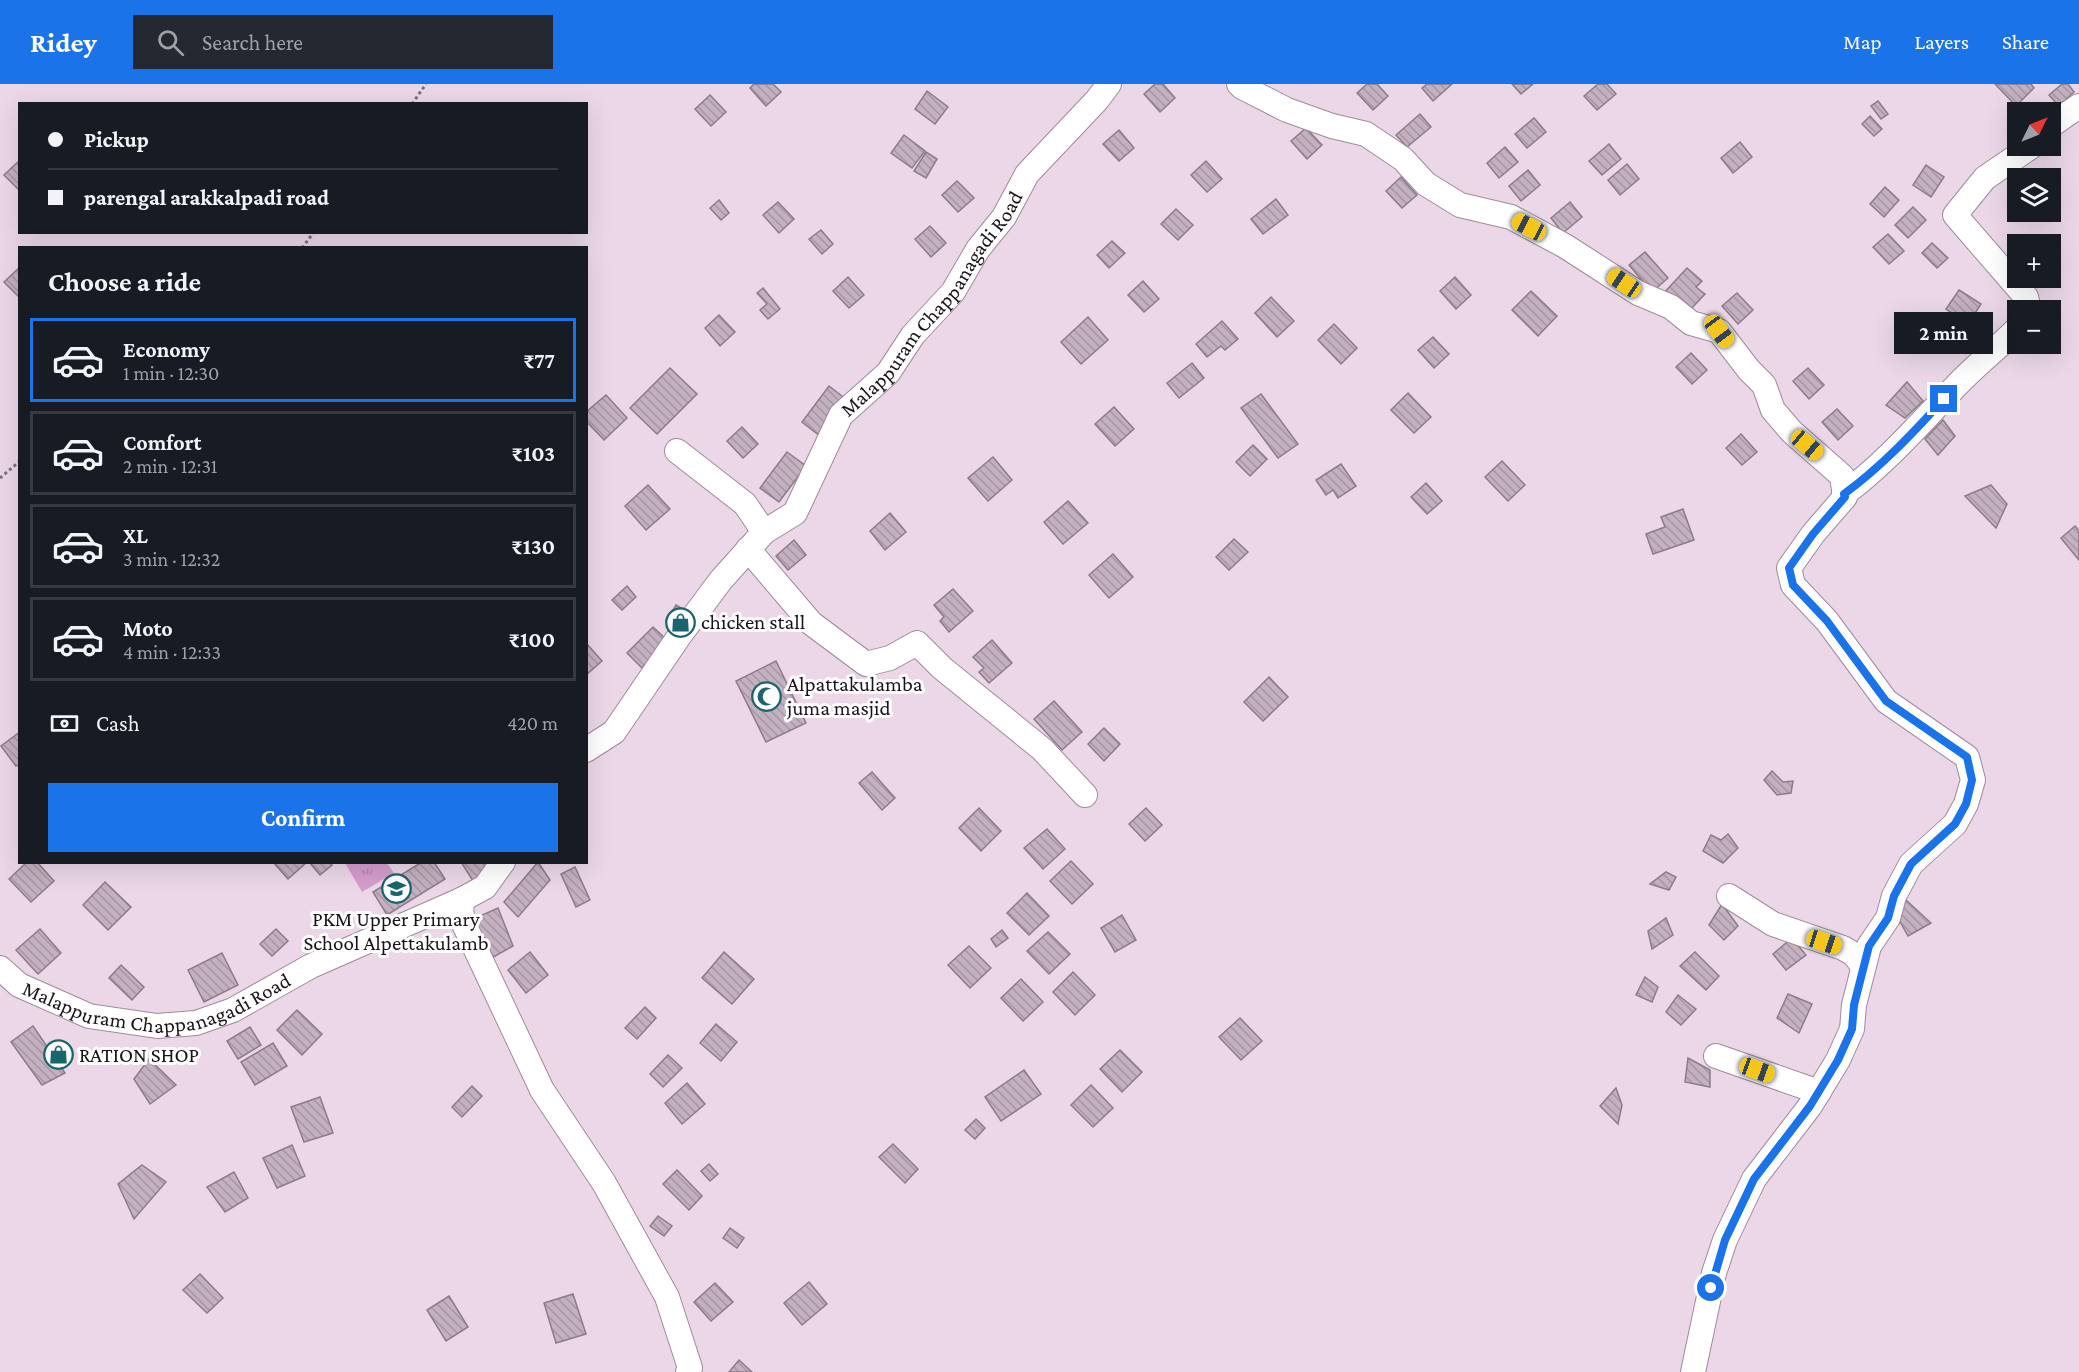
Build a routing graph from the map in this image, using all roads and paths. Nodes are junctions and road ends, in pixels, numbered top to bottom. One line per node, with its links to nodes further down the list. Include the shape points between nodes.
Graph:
1 (426, 84): 4 (path)
2 (1109, 84): 14 (street, Malappuram Chappanagadi Road, via 1027,174 1004,217 978,249 953,292 913,335 888,373 841,415 795,513)
3 (1239, 84): 13 (street, via 1287,110 1366,134 1403,159 1426,184 1460,205 1511,217 1638,293 1671,307 1691,322 1719,331 1764,385 1773,410 1842,476)
4 (413, 102)
5 (2079, 106): 6 (street)
6 (2061, 118)
7 (2017, 156): 8 (street, via 1985,178 1955,215)
8 (2027, 300)
9 (2007, 338): 13 (street, via 1903,442)
10 (677, 451): 14 (street, via 745,504)
11 (18, 463): 12 (path)
12 (0, 478)
13 (1844, 494): 20 (street, via 1789,568 1793,585 1827,621 1886,701 1967,757 1972,780 1966,804 1955,824 1911,864 1894,896 1888,918 1869,946)
14 (756, 540): 15 (street, Malappuram Chappanagadi Road, via 680,635 614,732); 16 (street, via 811,623 867,664 890,658 917,643 1042,749)
15 (588, 749)
16 (1085, 795)
17 (502, 864): 19 (street, Malappuram Chappanagadi Road, via 485,887)
18 (1729, 896): 20 (street, via 1773,924 1849,951)
19 (460, 900): 21 (street, Malappuram Chappanagadi Road, via 311,966 233,1010 196,1023 157,1026 89,1016 19,985); 24 (street, via 462,920 542,1090 604,1183 667,1297 690,1368)
20 (1863, 967): 23 (street, via 1852,1029)
21 (0, 969)
22 (1716, 1056): 23 (street)
23 (1819, 1092): 25 (street, via 1754,1179 1725,1240)
24 (688, 1372)
25 (1693, 1372)

